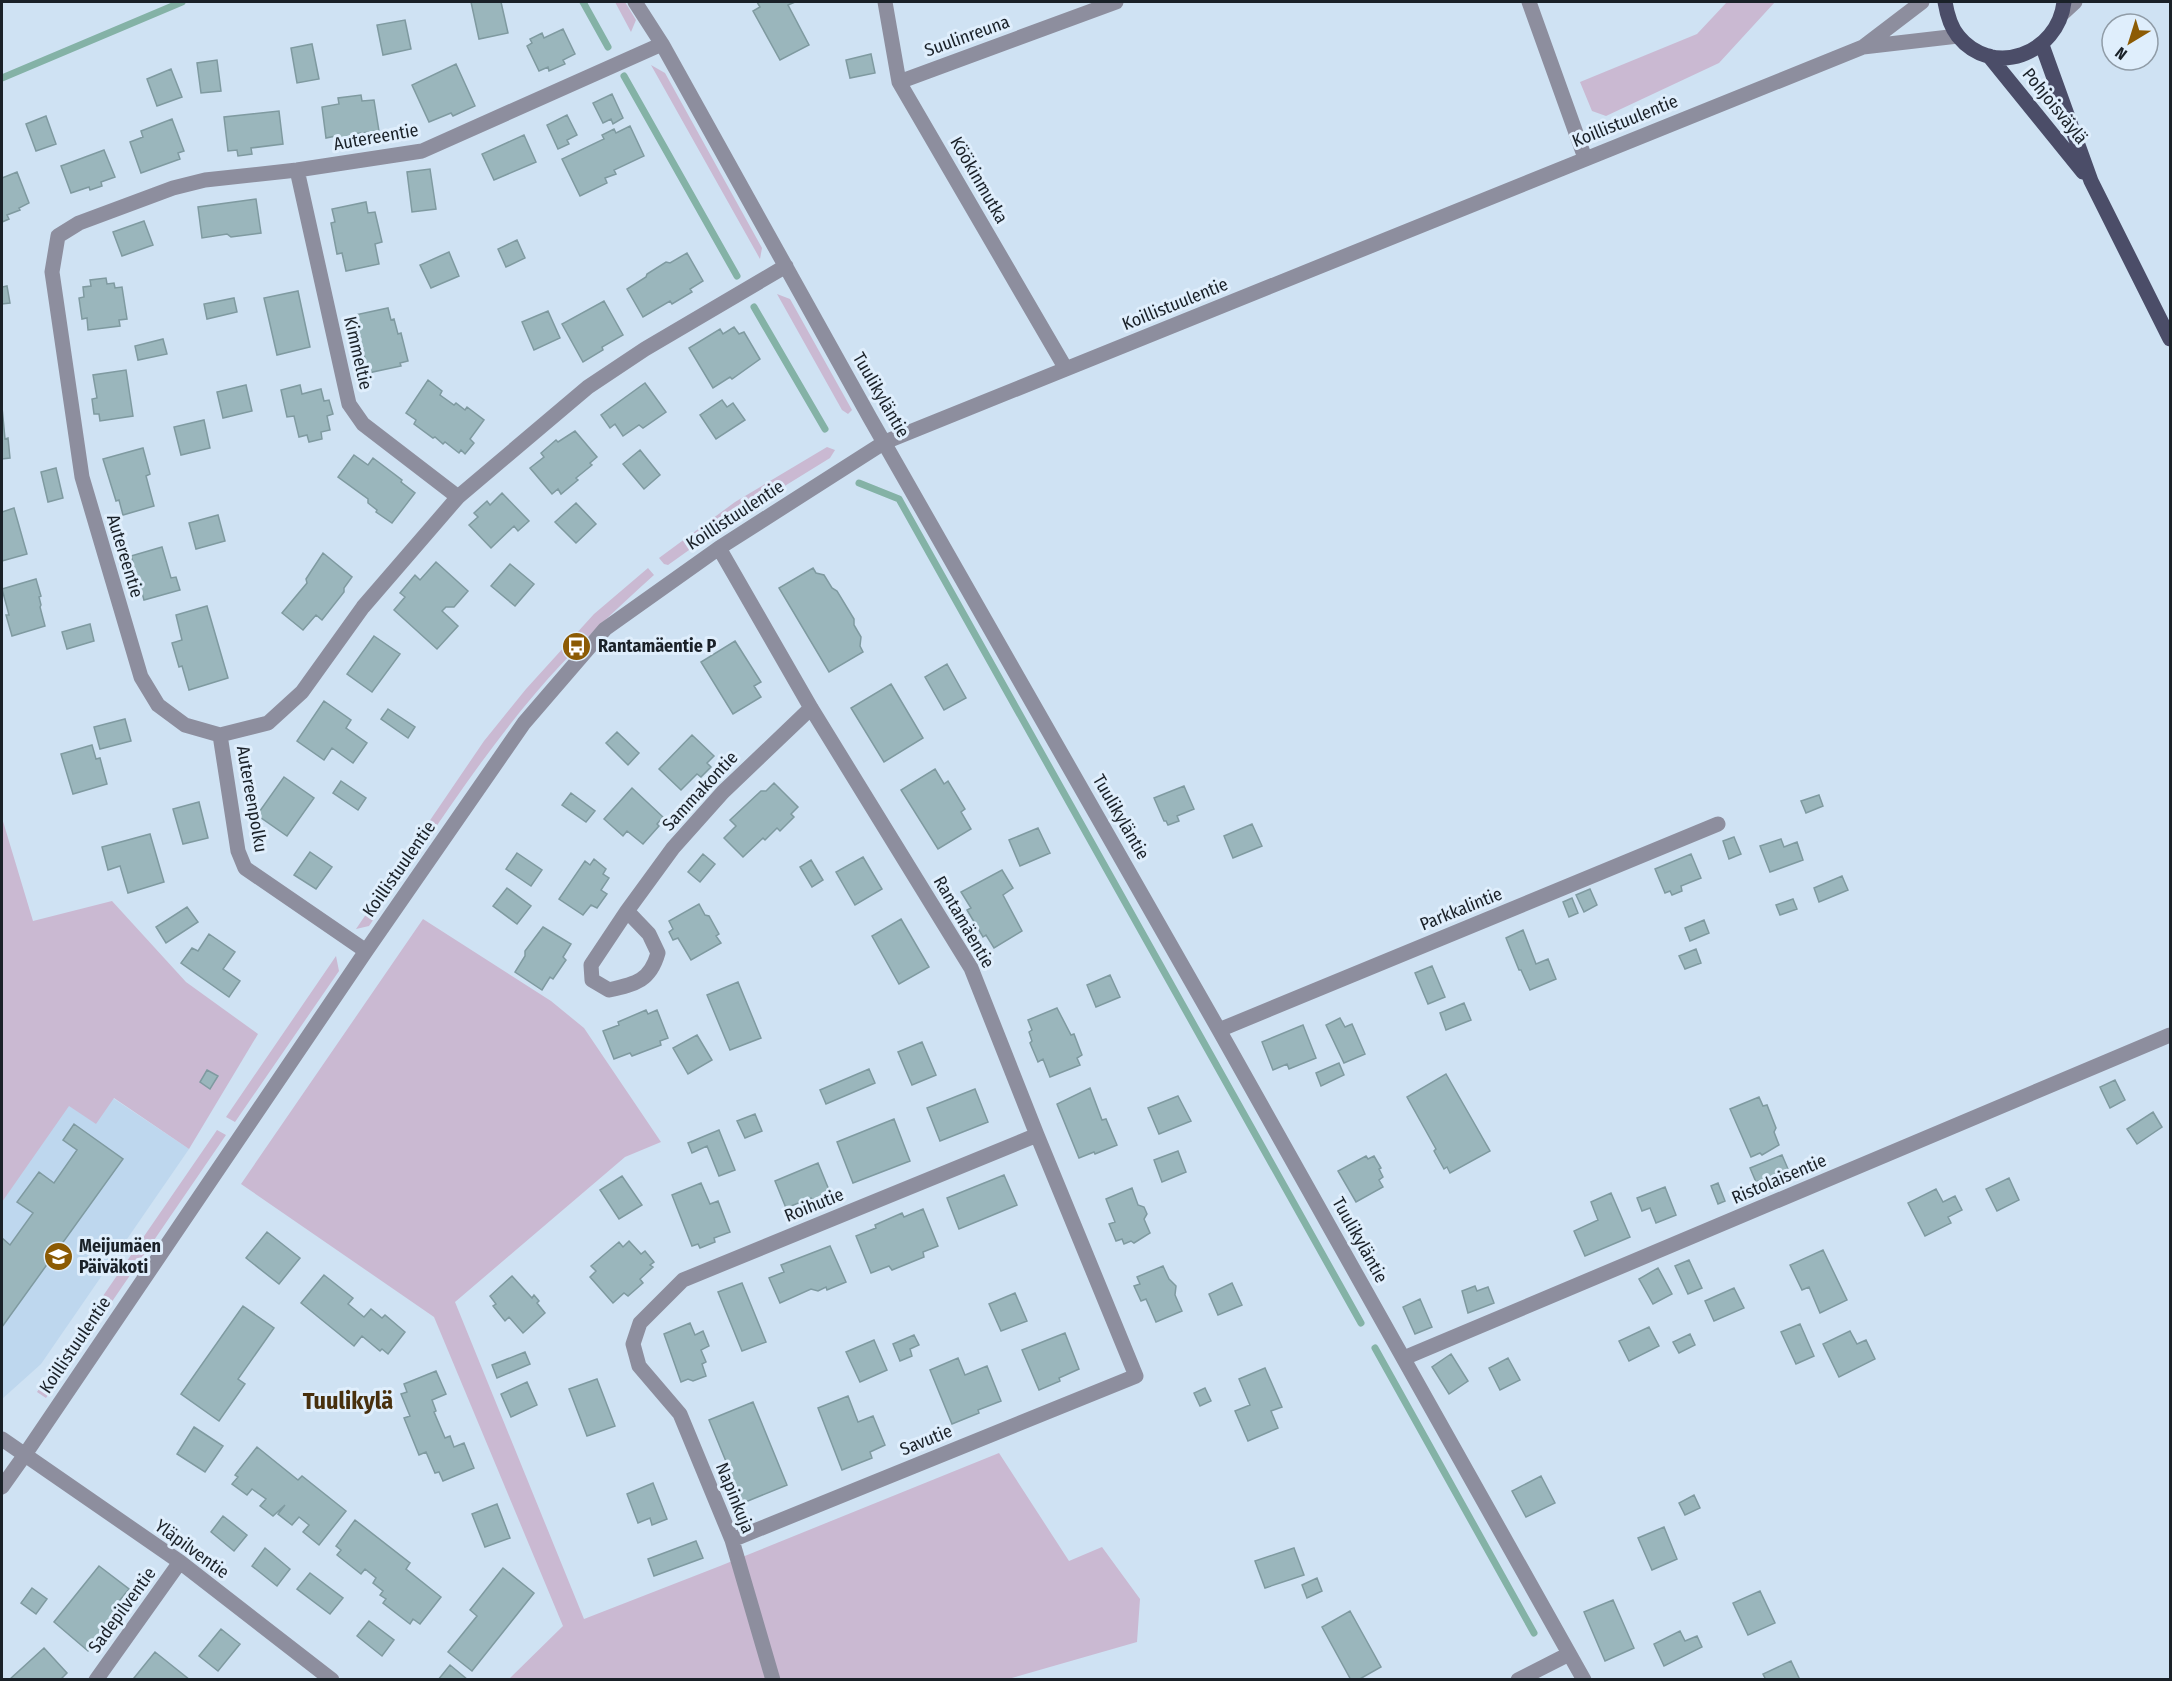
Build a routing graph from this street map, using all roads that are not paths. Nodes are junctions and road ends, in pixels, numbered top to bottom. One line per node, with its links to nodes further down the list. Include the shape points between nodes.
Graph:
1 (635, 2): 10 (street, Tuulikyläntie)
2 (885, 2): 14 (street, Köökinmutka)
3 (1116, 2): 14 (street, Suulinreuna)
4 (1529, 2): 15 (street)
5 (1922, 2): 12 (street, Koillistuulentie)
6 (1945, 2): 9 (main road, via 1948,20)
7 (2074, 2): 8 (street)
8 (2063, 8): 11 (main road, via 2055,31)
9 (1958, 36): 12 (street, Koillistuulentie); 13 (main road)
10 (662, 44): 16 (street, Autereentie, via 422,151); 18 (street, Tuulikyläntie)
11 (2042, 45): 13 (main road, via 2008,58); 17 (main road, Pohjoisväylä)
12 (1863, 47): 15 (street, Koillistuulentie)
13 (1989, 56): 17 (main road, Pohjoisväylä)
14 (899, 82): 20 (street, Köökinmutka)
15 (1585, 158): 20 (street, Koillistuulentie)
16 (297, 170): 22 (street, Kimmeltie, via 349,404 363,424); 25 (street, Autereentie, via 205,180 79,223 58,236 52,272 82,477 141,677 158,705 185,725)
17 (2091, 181): 19 (main road, Pohjoisväylä)
18 (786, 266): 21 (street, Tuulikyläntie); 22 (street, Autereentie, via 588,387)
19 (2170, 339)
20 (1066, 369): 21 (street, Koillistuulentie)
21 (885, 442): 23 (street, Koillistuulentie); 29 (street, Tuulikyläntie)
22 (458, 497): 25 (street, Autereentie, via 363,607 302,692 268,723)
23 (719, 548): 24 (street, Rantamäentie); 28 (street, Koillistuulentie, via 605,630 524,723)
24 (811, 708): 27 (street, Sammakontie, via 723,792 673,848); 31 (street, Rantamäentie, via 971,968)
25 (220, 735): 28 (street, Autereenpolku, via 238,852 245,868)
26 (1718, 824): 29 (street, Parkkalintie)
27 (627, 910): 27 (street, Sammakontie, via 591,965 592,980 609,990 633,985 653,970 658,953 649,934)
28 (366, 951): 36 (street, Koillistuulentie)
29 (1220, 1030): 33 (street, Tuulikyläntie)
30 (2170, 1035): 33 (street, Ristolaisentie)
31 (1037, 1135): 32 (street, Roihutie, via 683,1280 640,1323); 34 (street, Rantamäentie)
32 (633, 1344): 38 (street, Napinkuja, via 639,1366 680,1414)
33 (1404, 1358): 40 (street, Tuulikyläntie)
34 (1136, 1376): 38 (street, Savutie)
35 (2, 1439): 36 (street, Yläpilventie)
36 (24, 1456): 37 (street, Koillistuulentie); 39 (street, Yläpilventie)
37 (2, 1487)
38 (732, 1540): 43 (street, Napinkuja)
39 (180, 1562): 41 (street, Sadepilventie); 42 (street, Yläpilventie)
40 (1569, 1654): 44 (street); 45 (street, Tuulikyläntie)
41 (96, 1680)
42 (332, 1680)
43 (773, 1680)
44 (1518, 1680)
45 (1584, 1680)

